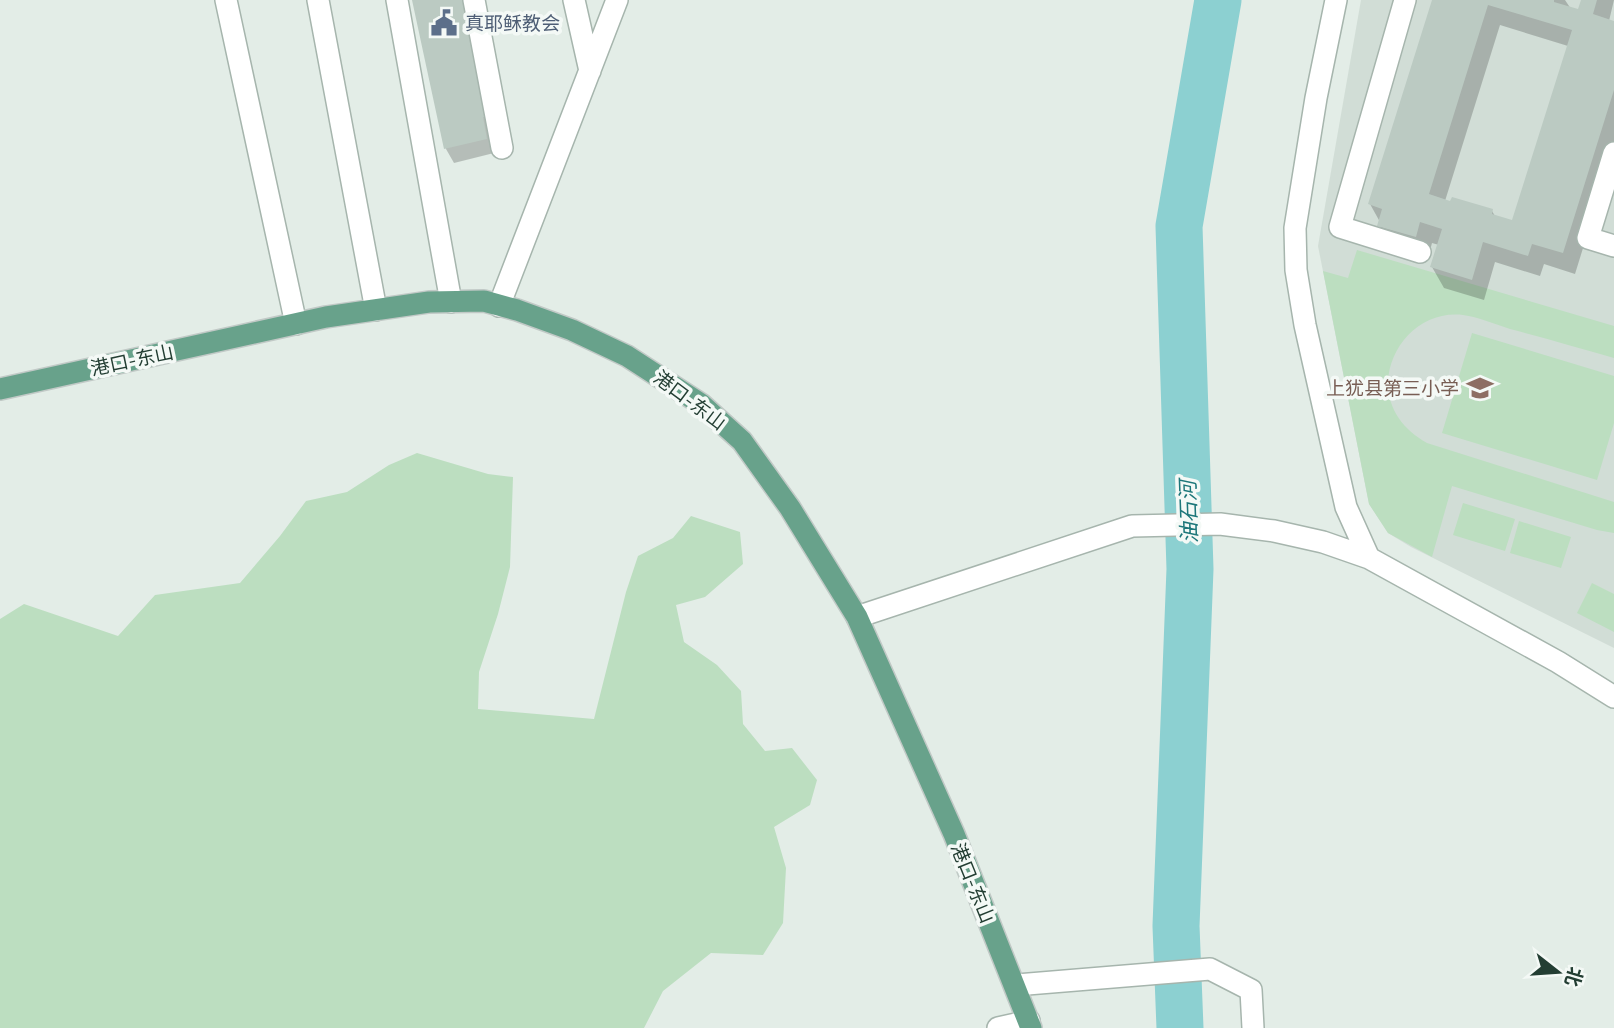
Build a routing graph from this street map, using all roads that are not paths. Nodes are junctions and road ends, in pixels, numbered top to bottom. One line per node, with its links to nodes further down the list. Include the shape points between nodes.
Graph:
1 (226, 0): 17 (street)
2 (318, 0): 16 (street)
3 (397, 0): 14 (street)
4 (474, 0): 10 (street)
5 (574, 0): 9 (street)
6 (617, 0): 9 (street)
7 (1336, 0): 19 (street, via 1295,228 1296,270 1346,507)
8 (1405, 0): 13 (street, via 1340,227)
9 (590, 71): 15 (street)
10 (502, 148)
11 (1614, 153): 12 (street, via 1588,238)
12 (1614, 246)
13 (1420, 252)
14 (451, 302): 15 (main road, 港口-东山); 16 (main road, 港口-东山)
15 (499, 306): 20 (main road, 港口-东山, via 572,330 627,356 701,404 742,441 790,508)
16 (376, 310): 17 (main road, 港口-东山)
17 (296, 324): 18 (main road, 港口-东山)
18 (0, 389)
19 (1369, 558): 20 (street, via 1323,541 1274,531 1220,524 1132,526); 21 (street)
20 (857, 617): 22 (main road, 港口-东山, via 954,834)
21 (1614, 697)
22 (1014, 985): 23 (main road, 港口-东山); 25 (street, via 1210,969 1251,990)
23 (1030, 1024): 24 (street)
24 (998, 1028)
25 (1253, 1028)

